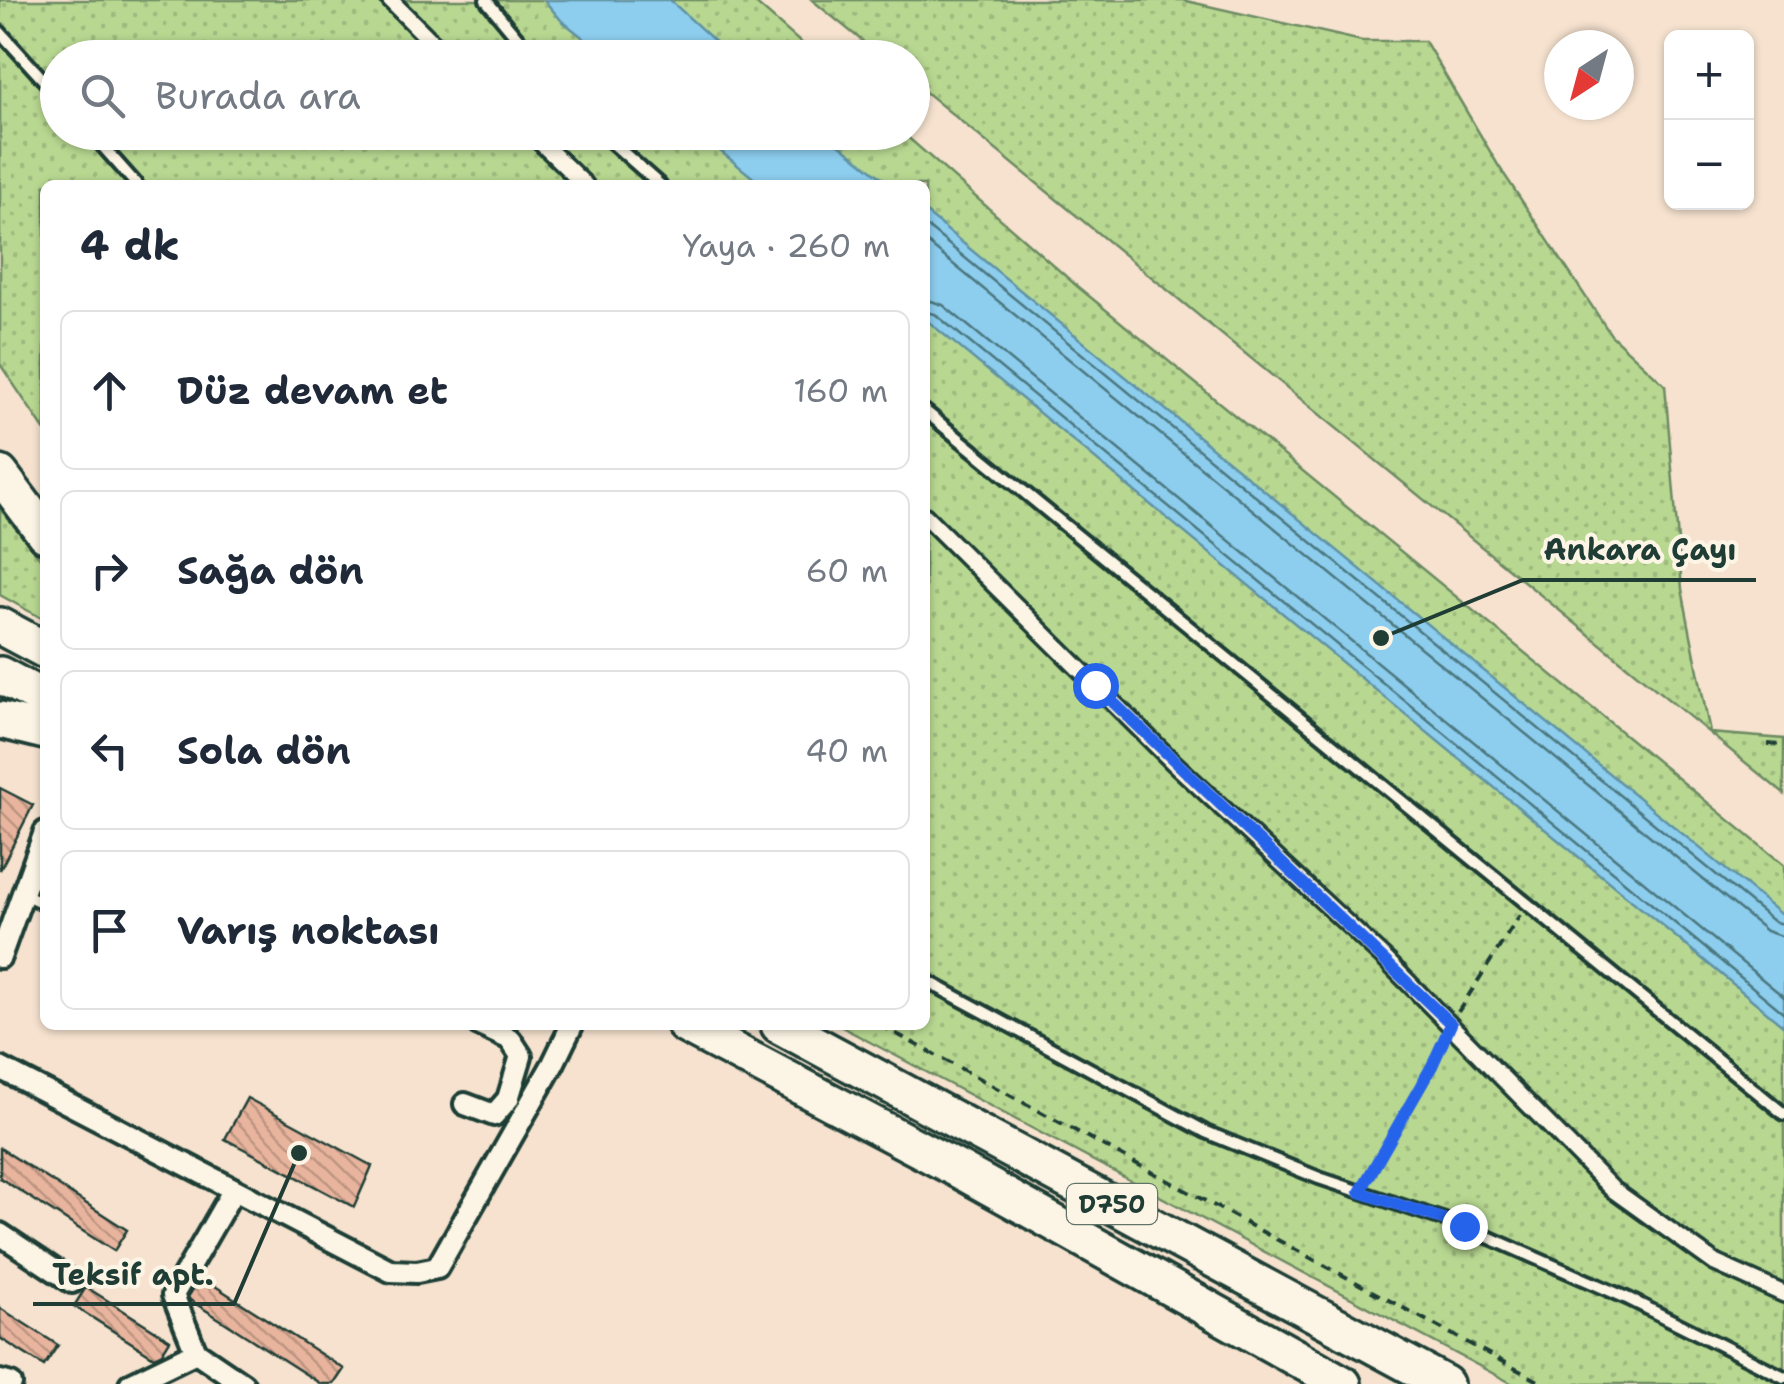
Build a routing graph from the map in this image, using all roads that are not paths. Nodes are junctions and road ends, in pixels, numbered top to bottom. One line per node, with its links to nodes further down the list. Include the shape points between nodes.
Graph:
1 (390, 0): 4 (street)
2 (486, 0): 5 (lane)
3 (0, 32): 6 (lane)
4 (430, 40)
5 (519, 40)
6 (40, 76)
7 (106, 150): 10 (lane)
8 (549, 150): 11 (street)
9 (620, 150): 12 (lane)
10 (132, 180)
11 (580, 180)
12 (654, 180)
13 (930, 414): 34 (lane)
14 (0, 474): 16 (highway)
15 (930, 521): 38 (street, via 1172,762 1451,1024 1612,1189 1715,1263)
16 (40, 527)
17 (0, 626): 18 (highway)
18 (40, 647)
19 (0, 675): 20 (highway)
20 (40, 696)
21 (0, 720): 22 (highway)
22 (40, 730)
23 (40, 847): 24 (street)
24 (24, 894): 25 (lane); 26 (street)
25 (40, 902)
26 (0, 957)
27 (930, 983): 40 (lane, via 1206,1132 1464,1226)
28 (490, 1030): 33 (street, via 510,1039 521,1056 508,1099 494,1115)
29 (570, 1030): 35 (street, via 437,1268 391,1271)
30 (694, 1030): 45 (highway, D750)
31 (788, 1030): 46 (highway, D750)
32 (0, 1068): 35 (street)
33 (466, 1104)
34 (1784, 1114)
35 (233, 1191): 39 (street, via 173,1296)
36 (0, 1234): 37 (street)
37 (72, 1282)
38 (1784, 1294)
39 (196, 1352): 43 (street); 44 (street)
40 (1784, 1377)
41 (0, 1381): 42 (street)
42 (11, 1384)
43 (130, 1384)
44 (242, 1384)
45 (1343, 1384)
46 (1445, 1384)

